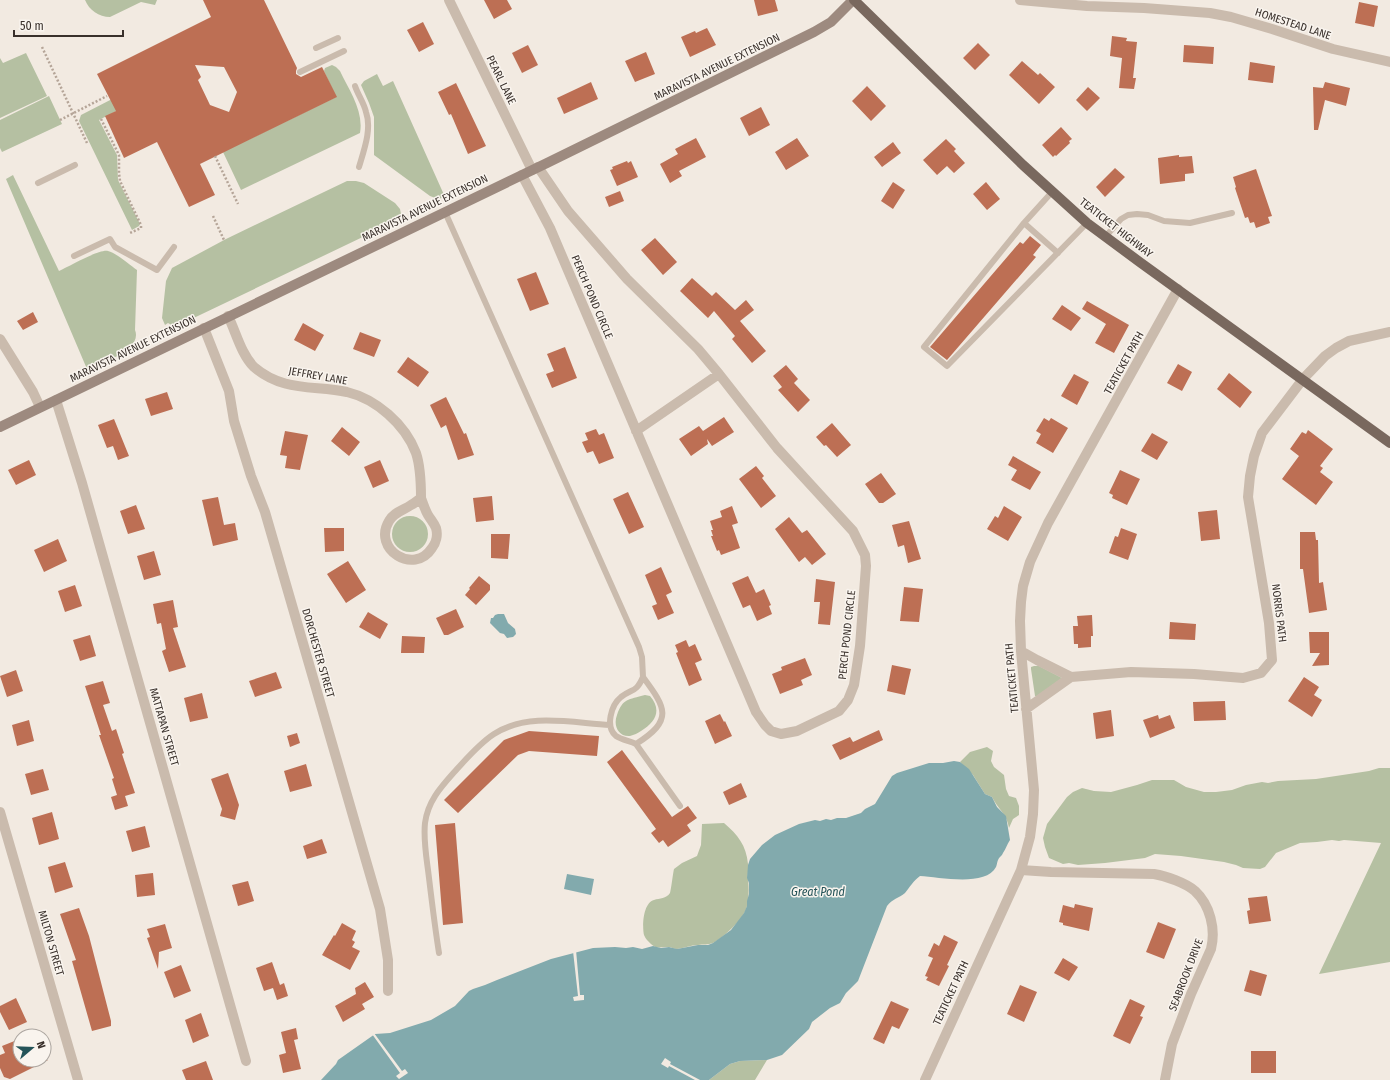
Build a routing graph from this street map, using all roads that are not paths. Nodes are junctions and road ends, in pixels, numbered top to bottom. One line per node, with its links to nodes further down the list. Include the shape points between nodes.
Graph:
1 (449, 0): 12 (street, PEARL LANE)
2 (854, 0): 12 (main road, MARAVISTA AVENUE EXTENSION, via 831,22 814,32); 15 (main road, TEATICKET HIGHWAY)
3 (1020, 0): 7 (street, HOMESTEAD LANE, via 1210,13 1231,17 1333,49)
4 (338, 38): 5 (lane)
5 (316, 48)
6 (344, 51): 8 (lane)
7 (1390, 62)
8 (300, 72)
9 (355, 86): 11 (lane, via 368,121 366,143)
10 (75, 165): 14 (lane)
11 (359, 167)
12 (535, 169): 13 (main road, MARAVISTA AVENUE EXTENSION); 29 (street, PERCH POND CIRCLE, via 627,279)
13 (522, 175): 16 (main road, MARAVISTA AVENUE EXTENSION); 34 (street, PERCH POND CIRCLE, via 550,228)
14 (38, 183)
15 (1052, 192): 18 (lane); 19 (main road, TEATICKET HIGHWAY)
16 (445, 212): 25 (main road, MARAVISTA AVENUE EXTENSION); 39 (lane, via 639,647)
17 (1232, 214): 20 (lane, via 1190,223 1164,221 1148,215 1128,215)
18 (1024, 223): 22 (lane); 22 (lane, via 924,347 947,366)
19 (1087, 223): 20 (main road, TEATICKET HIGHWAY); 22 (lane)
20 (1106, 236): 24 (main road, TEATICKET HIGHWAY)
21 (174, 247): 23 (lane, via 157,270 115,247 110,239)
22 (1058, 253)
23 (74, 256)
24 (1178, 290): 30 (main road, TEATICKET HIGHWAY); 37 (street, TEATICKET PATH, via 1048,523 1030,562 1023,586)
25 (228, 316): 26 (main road, MARAVISTA AVENUE EXTENSION); 36 (street, JEFFREY LANE, via 244,354 264,374 295,386 356,395 389,416 409,438 416,455)
26 (204, 328): 31 (main road, MARAVISTA AVENUE EXTENSION); 47 (street, DORCHESTER STREET, via 229,391 234,421 265,512 380,909 388,960)
27 (1390, 332): 30 (street, NORRIS PATH, via 1349,341 1336,348)
28 (0, 339): 32 (street)
29 (719, 374): 34 (street); 34 (street, PERCH POND CIRCLE, via 777,448 853,531 865,555 861,639 854,685 848,700 839,711 797,731 781,734 771,731 765,725 752,704)
30 (1303, 379): 35 (main road, TEATICKET HIGHWAY); 38 (street, NORRIS PATH, via 1262,433 1250,476 1248,497 1269,623 1272,660 1261,673 1243,678 1132,672)
31 (56, 400): 32 (main road, MARAVISTA AVENUE EXTENSION); 48 (street, MATTAPAN STREET, via 82,483)
32 (40, 407): 33 (main road, MARAVISTA AVENUE EXTENSION)
33 (0, 427)
34 (636, 431)
35 (1390, 443)
36 (421, 498): 36 (street, JEFFREY LANE, via 396,514 389,520 386,528 388,546 400,558 416,560 430,551 435,544 436,528)
37 (1021, 651): 38 (street, NORRIS PATH); 40 (street, TEATICKET PATH)
38 (1072, 676): 40 (street)
39 (643, 677): 41 (lane, via 634,691 618,701); 42 (lane, via 660,700 662,715 654,731)
40 (1026, 709): 45 (street, TEATICKET PATH, via 1034,790 1030,837)
41 (610, 725): 42 (lane, via 618,737); 46 (lane, via 544,721 514,725 493,735 473,752 437,791 426,819 425,844)
42 (636, 744): 43 (lane)
43 (680, 806)
44 (0, 812): 49 (street, MILTON STREET)
45 (1021, 870): 50 (street, TEATICKET PATH); 51 (street, SEABROOK DRIVE, via 1162,875 1188,886 1200,896 1209,913 1213,941 1172,1044)
46 (438, 953)
47 (388, 991)
48 (246, 1061)
49 (78, 1080)
50 (924, 1080)
51 (1165, 1080)

